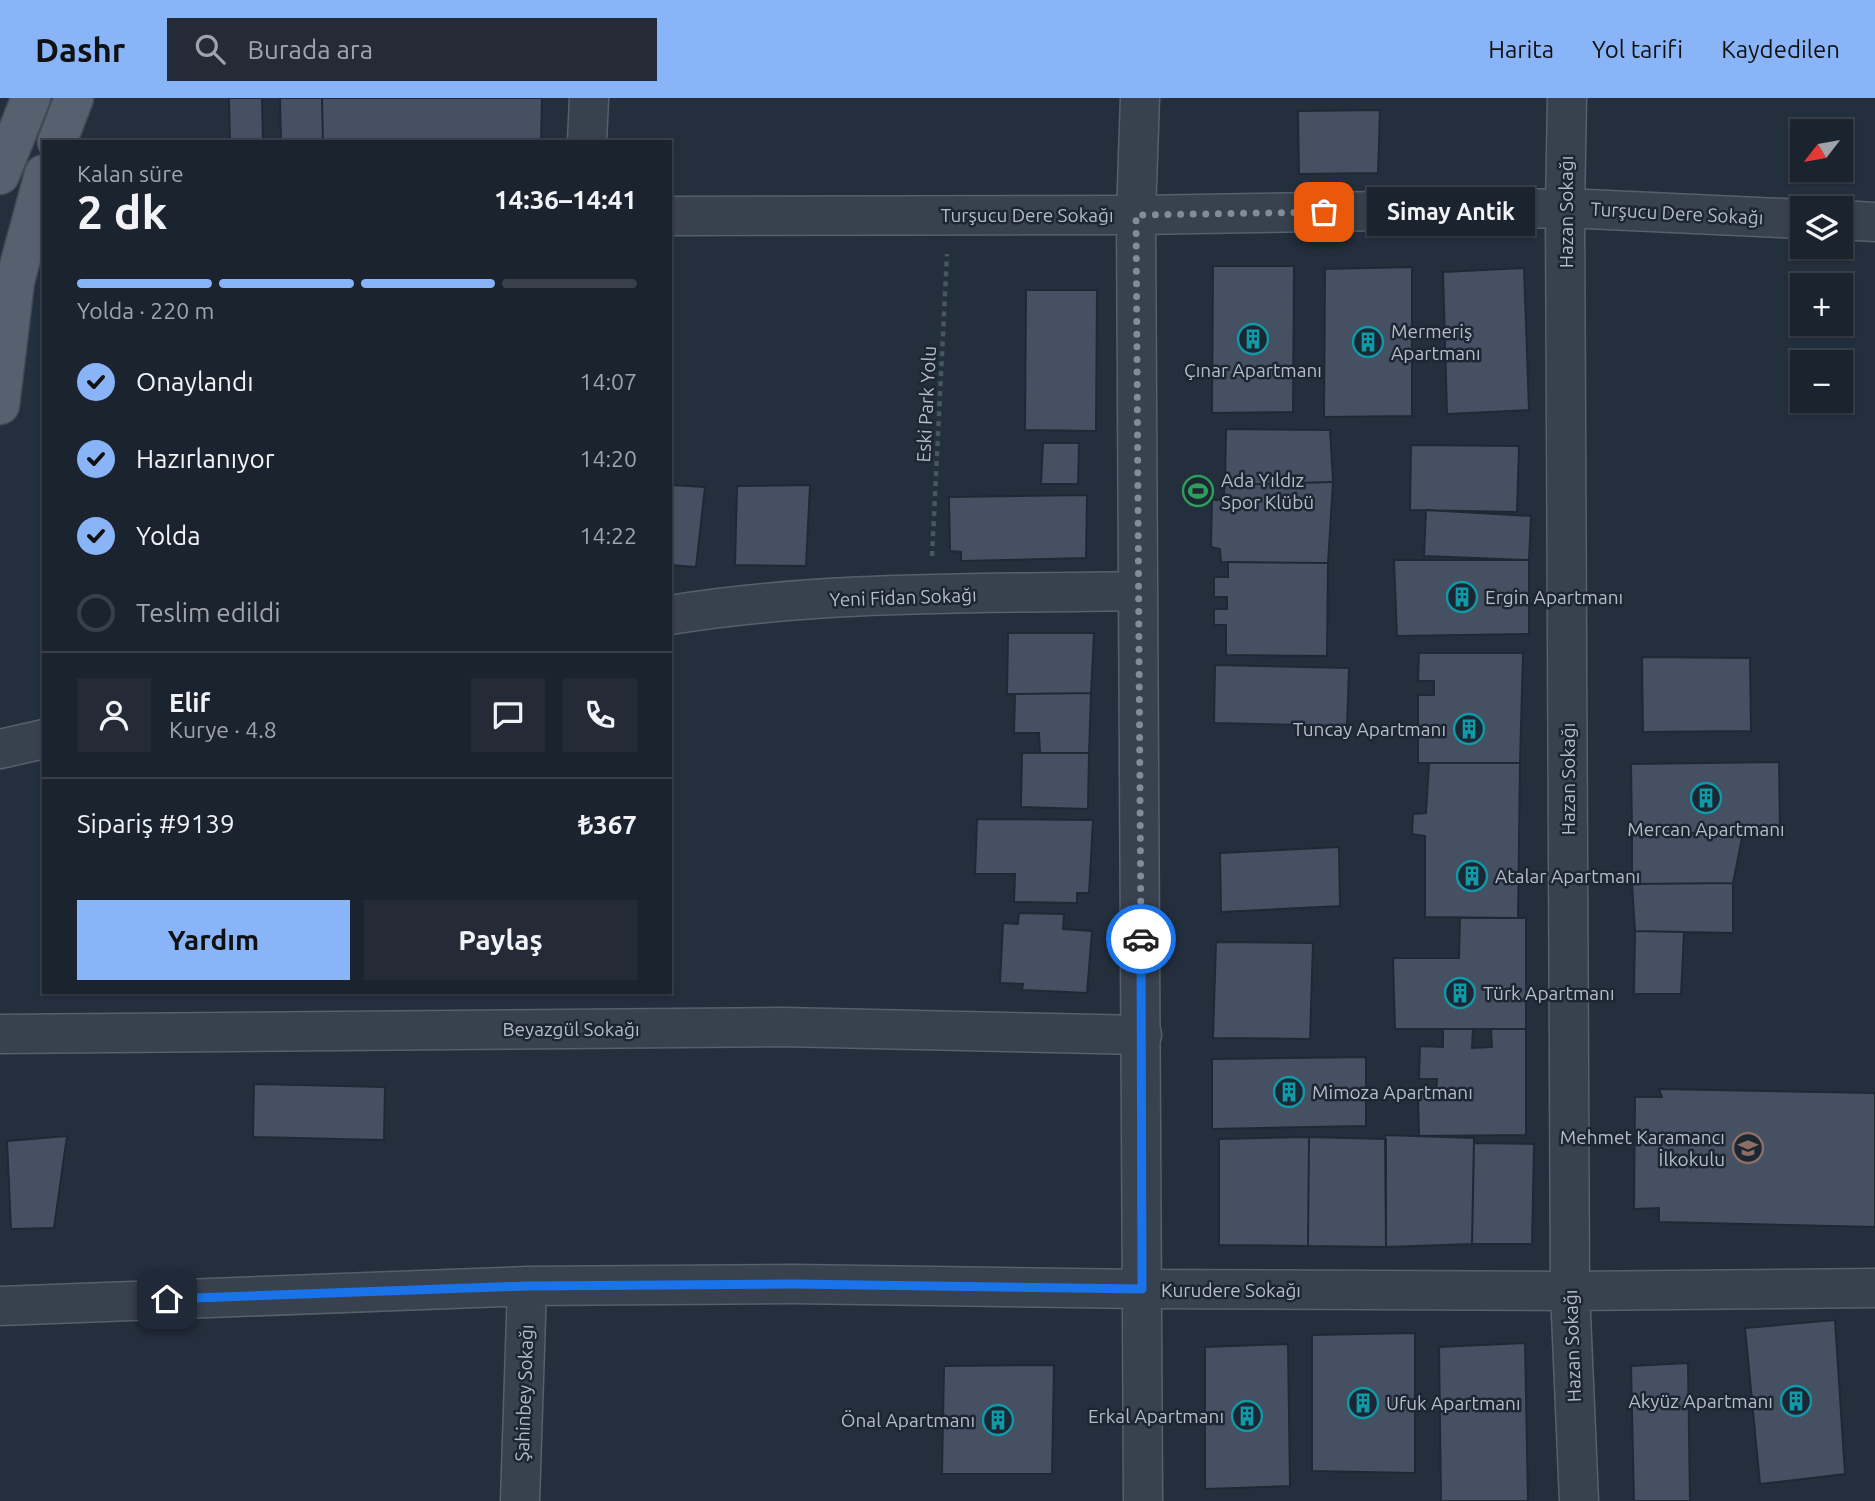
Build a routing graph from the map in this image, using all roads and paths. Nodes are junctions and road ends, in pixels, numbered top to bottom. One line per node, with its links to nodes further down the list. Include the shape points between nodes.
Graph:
1 (31, 98): 8 (main road)
2 (74, 98): 6 (main road)
3 (589, 98): 7 (street)
4 (1140, 98): 12 (street)
5 (1567, 98): 10 (street, Hazan Sokağı)
6 (58, 140)
7 (587, 140)
8 (0, 175)
9 (42, 187): 15 (main road)
10 (1565, 208): 12 (street, Turşucu Dere Sokağı); 14 (street, Turşucu Dere Sokağı); 29 (street, Hazan Sokağı)
11 (948, 214): 12 (street, Turşucu Dere Sokağı); 13 (street, Turşucu Dere Sokağı); 20 (path, Eski Park Yolu)
12 (1136, 215): 19 (street)
13 (672, 216)
14 (1790, 218)
15 (37, 220): 18 (main road, via 15,281)
16 (1853, 221): 17 (street)
17 (1875, 222)
18 (1, 385)
19 (1137, 591): 20 (street, Yeni Fidan Sokağı); 25 (street)
20 (931, 595): 21 (street, Yeni Fidan Sokağı)
21 (672, 615)
22 (42, 739): 23 (street)
23 (0, 749)
24 (0, 1034): 25 (street, Beyazgül Sokağı, via 783,1027)
25 (1142, 1035): 28 (street)
26 (527, 1286): 28 (street, Kurudere Sokağı); 30 (street, Kurudere Sokağı); 31 (street, Şahinbey Sokağı)
27 (1875, 1288): 29 (street, Kurudere Sokağı)
28 (1142, 1289): 29 (street, Kurudere Sokağı); 32 (street)
29 (1570, 1290): 33 (street, Hazan Sokağı)
30 (0, 1306)
31 (520, 1501)
32 (1143, 1501)
33 (1579, 1501)

